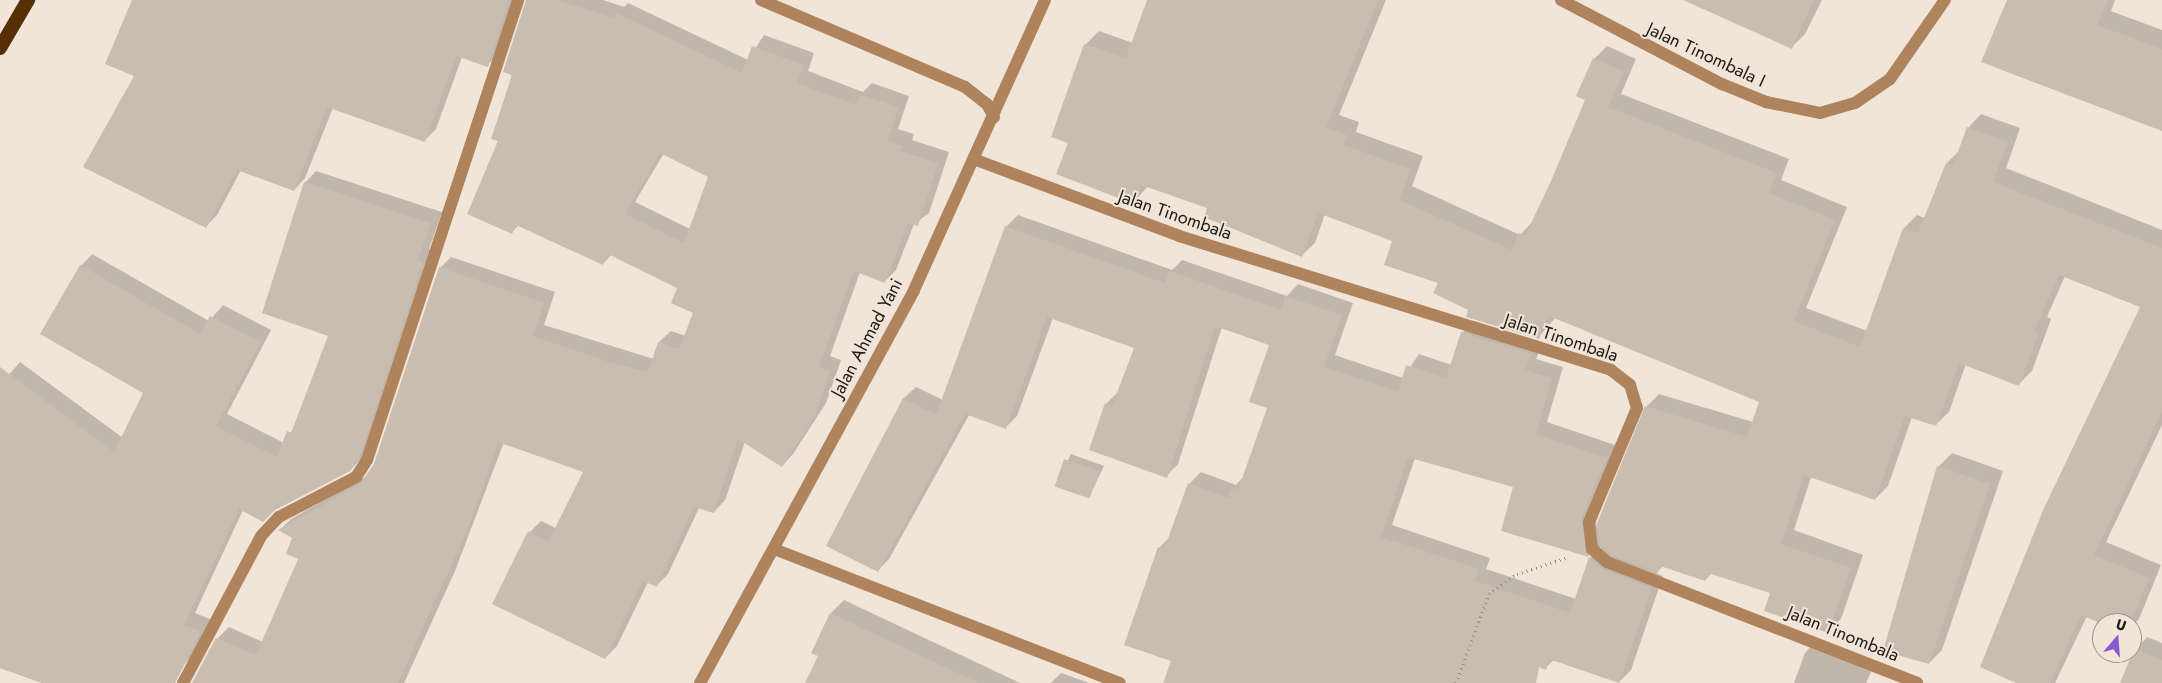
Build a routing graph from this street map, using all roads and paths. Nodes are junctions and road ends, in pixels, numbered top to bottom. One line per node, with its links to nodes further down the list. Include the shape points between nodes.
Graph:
1 (28, 0): 7 (highway)
2 (518, 0): 12 (street, via 367,460 356,477 279,517 261,536)
3 (761, 0): 8 (street, via 965,87 987,104)
4 (1045, 0): 8 (street, Jalan Ahmad Yani)
5 (1562, 0): 6 (street, Jalan Tinombala I, via 1722,84 1766,102 1820,113 1855,104 1890,79)
6 (1945, 0)
7 (0, 48)
8 (994, 117): 9 (street, Jalan Ahmad Yani)
9 (976, 160): 10 (street, Jalan Ahmad Yani, via 914,290); 11 (street, Jalan Tinombala, via 1179,236 1624,378 1634,390 1636,408 1589,522)
10 (774, 549): 13 (street, Jalan Ahmad Yani); 14 (street)
11 (1592, 549): 15 (path, via 1517,574 1489,594); 16 (street, Jalan Tinombala, via 1607,562)
12 (183, 683)
13 (700, 683)
14 (1120, 683)
15 (1456, 683)
16 (1917, 683)

